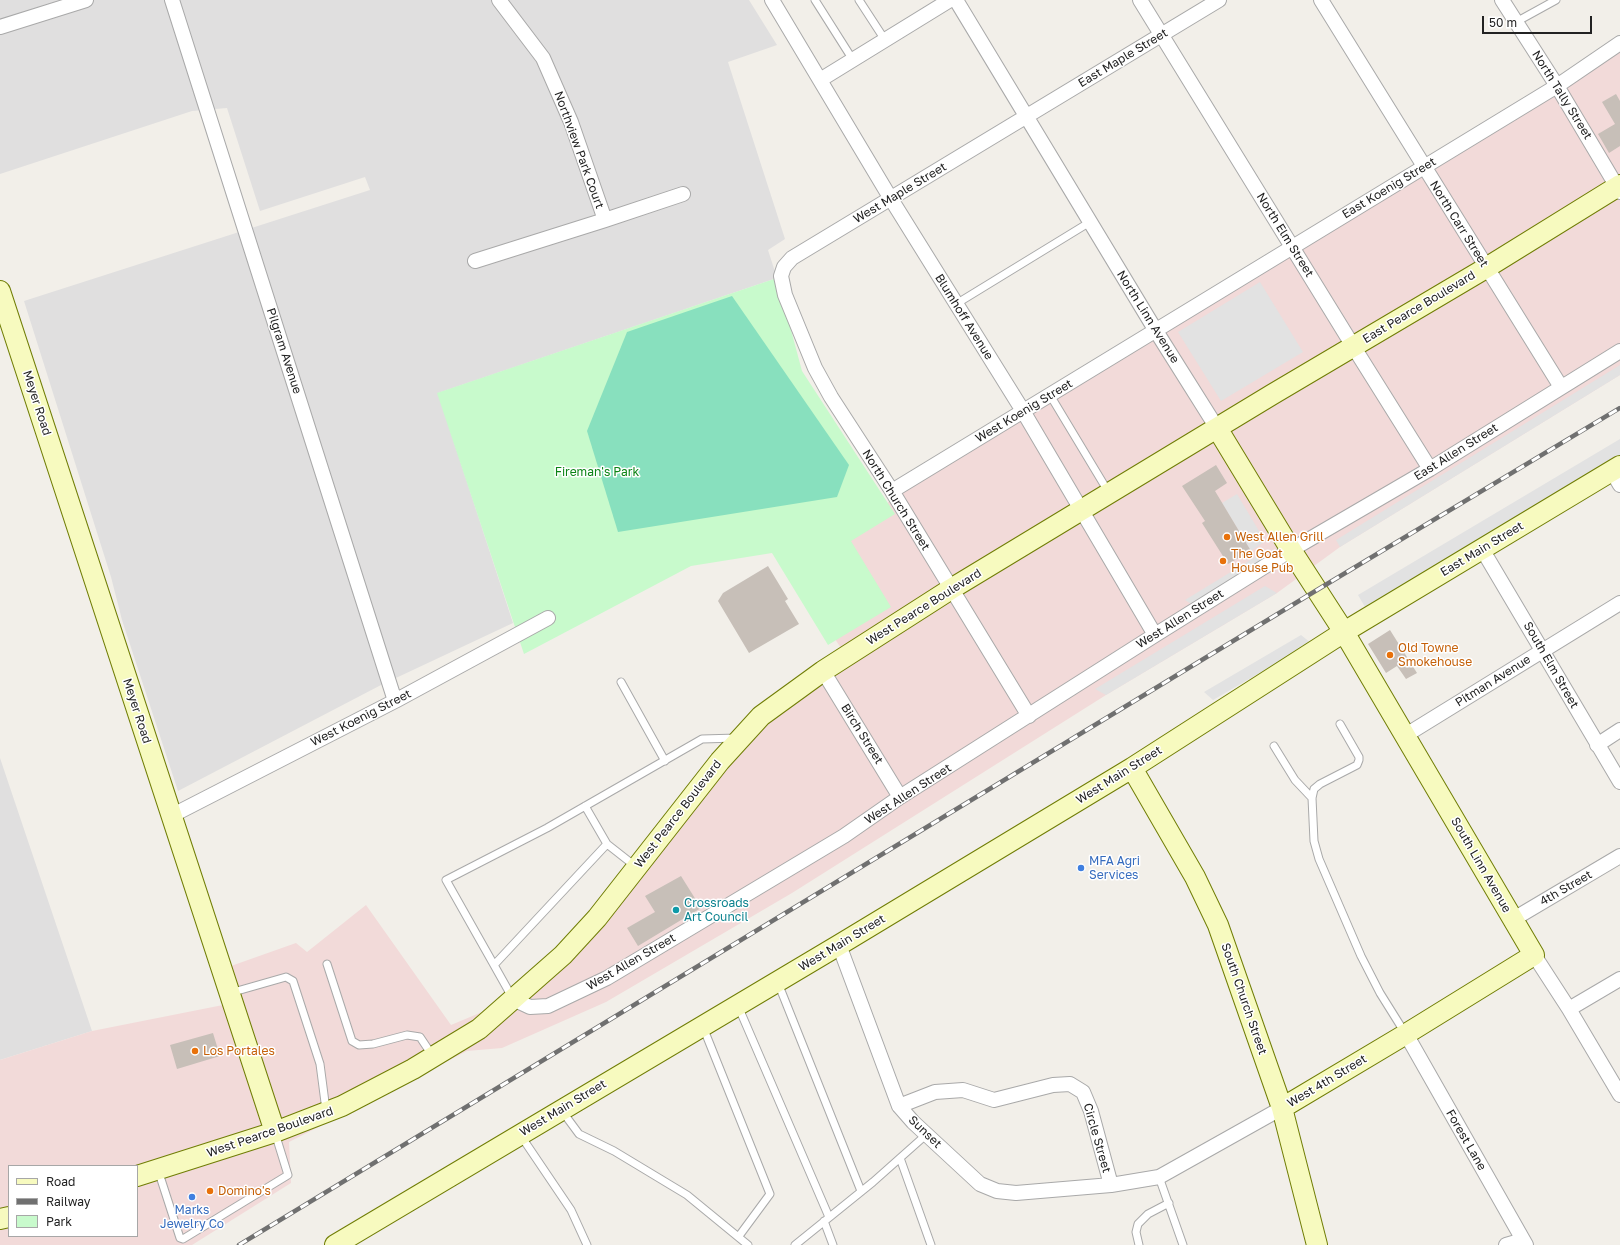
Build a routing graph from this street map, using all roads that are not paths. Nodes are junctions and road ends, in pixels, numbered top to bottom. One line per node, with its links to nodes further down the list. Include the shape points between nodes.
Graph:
1 (86, 0): 15 (street)
2 (172, 0): 57 (street, Pilgram Avenue)
3 (499, 0): 27 (street, Northview Park Court, via 543,58 571,122)
4 (772, 0): 20 (street, Blumhoff Avenue)
5 (815, 0): 19 (lane)
6 (859, 0): 17 (lane)
7 (950, 0): 17 (street)
8 (956, 0): 22 (street, North Linn Avenue)
9 (1140, 0): 16 (street, North Elm Street)
10 (1219, 0): 16 (street, East Maple Street)
11 (1321, 0): 23 (street, North Carr Street)
12 (1502, 0): 14 (street, North Tally Street)
13 (1556, 0): 14 (lane)
14 (1516, 22): 21 (street, North Tally Street)
15 (0, 27)
16 (1161, 35): 22 (street, East Maple Street); 29 (street, North Elm Street)
17 (885, 40): 19 (street)
18 (1620, 43): 21 (street, East Koenig Street)
19 (852, 60): 20 (street)
20 (820, 80): 26 (street, Blumhoff Avenue)
21 (1557, 86): 23 (street, East Koenig Street); 24 (street, North Tally Street)
22 (1027, 117): 26 (street, West Maple Street); 28 (street, North Linn Avenue)
23 (1423, 167): 29 (street, East Koenig Street); 31 (street, North Carr Street)
24 (1619, 188): 31 (street, East Pearce Boulevard)
25 (683, 194): 27 (street, Northview Park Court)
26 (891, 199): 32 (street, West Maple Street, via 792,258); 34 (street, Blumhoff Avenue)
27 (605, 220): 30 (street, Northview Park Court)
28 (1090, 222): 34 (lane); 35 (street, North Linn Avenue)
29 (1293, 246): 35 (street, East Koenig Street); 36 (street, North Elm Street)
30 (475, 260)
31 (1486, 268): 36 (street, East Pearce Boulevard); 38 (street, North Carr Street)
32 (780, 276): 44 (street, North Church Street, via 815,368)
33 (0, 290): 71 (street, Meyer Road)
34 (956, 304): 40 (street, Blumhoff Avenue)
35 (1156, 330): 39 (street, West Koenig Street); 41 (street, North Linn Avenue)
36 (1353, 346): 41 (street, East Pearce Boulevard); 42 (street, North Elm Street)
37 (1620, 351): 38 (street, East Allen Street)
38 (1561, 387): 42 (street, East Allen Street)
39 (1050, 395): 40 (street, West Koenig Street); 45 (lane)
40 (1023, 411): 44 (street, West Koenig Street); 46 (street, Blumhoff Avenue)
41 (1217, 428): 45 (street, West Pearce Boulevard); 48 (street, North Linn Avenue)
42 (1430, 469): 48 (street, East Allen Street)
43 (1617, 474): 47 (street, East Main Street)
44 (892, 491): 49 (street, North Church Street)
45 (1110, 494): 46 (street, West Pearce Boulevard)
46 (1082, 511): 49 (street, West Pearce Boulevard); 53 (street, Blumhoff Avenue)
47 (1482, 549): 52 (street, East Main Street); 54 (street, South Elm Street)
48 (1291, 550): 52 (street, North Linn Avenue); 53 (street, West Allen Street)
49 (951, 589): 55 (street, West Pearce Boulevard); 58 (street, North Church Street)
50 (1620, 603): 54 (street, Pitman Avenue)
51 (548, 618): 57 (street, West Koenig Street)
52 (1344, 632): 61 (street, South Linn Avenue); 66 (street, West Main Street)
53 (1155, 635): 58 (street, West Allen Street)
54 (1543, 650): 61 (street, Pitman Avenue); 63 (street, South Elm Street)
55 (823, 671): 62 (street, West Pearce Boulevard, via 761,716); 68 (street, Birch Street)
56 (621, 682): 65 (lane)
57 (395, 701): 71 (street, West Koenig Street)
58 (1029, 716): 68 (street, West Allen Street)
59 (1340, 724): 69 (lane, via 1359,760 1357,765 1320,784 1314,789)
60 (1620, 730): 63 (street)
61 (1406, 735): 75 (street, South Linn Avenue)
62 (741, 738): 65 (lane, via 702,740); 74 (street, West Pearce Boulevard)
63 (1597, 745): 67 (street, South Elm Street)
64 (1274, 746): 69 (lane, via 1295,780)
65 (664, 761): 70 (lane)
66 (1132, 768): 76 (street, West Main Street); 91 (street, South Church Street, via 1195,877 1218,925)
67 (1620, 782)
68 (900, 797): 83 (street, West Allen Street, via 844,836 606,978 548,1006 530,1007)
69 (1312, 798): 87 (lane, via 1314,841 1319,859 1364,962)
70 (585, 806): 72 (lane); 79 (lane, via 446,880)
71 (171, 816): 82 (street, Meyer Road)
72 (607, 844): 74 (lane); 79 (lane)
73 (1620, 856): 75 (street, 4th Street)
74 (636, 868): 83 (street, West Pearce Boulevard, via 597,918 563,955)
75 (1512, 920): 77 (street, South Linn Avenue)
76 (838, 945): 81 (street, West Main Street); 90 (street, Sunset)
77 (1534, 955): 85 (street, South Linn Avenue); 87 (street, West 4th Street)
78 (327, 964): 88 (lane, via 352,1041 359,1045 373,1044 407,1035 420,1038)
79 (494, 965): 83 (lane)
80 (1620, 979): 85 (street)
81 (777, 981): 84 (street, West Main Street); 102 (lane)
82 (229, 994): 93 (lane, via 286,977 293,981 320,1064); 94 (street, Meyer Road)
83 (513, 1000): 88 (street, West Pearce Boulevard, via 479,1029)
84 (737, 1004): 86 (street, West Main Street); 104 (lane)
85 (1569, 1009): 89 (street, South Linn Avenue)
86 (702, 1025): 92 (street, West Main Street); 105 (lane, via 770,1194)
87 (1406, 1034): 91 (street, West 4th Street); 106 (street, Forest Lane)
88 (433, 1057): 93 (street, West Pearce Boulevard, via 407,1073)
89 (1620, 1095)
90 (899, 1106): 96 (street, Sunset); 101 (street, Circle Street, via 935,1092 963,1090 994,1100 1054,1085 1070,1084 1082,1092 1091,1111)
91 (1282, 1108): 100 (street, West 4th Street); 115 (street, South Church Street)
92 (561, 1110): 95 (street, West Main Street); 105 (lane, via 579,1134 614,1151 687,1195)
93 (327, 1112): 94 (street, West Pearce Boulevard)
94 (275, 1132): 98 (street, West Pearce Boulevard); 98 (lane, via 288,1175 183,1239 180,1238)
95 (519, 1134): 107 (street, West Main Street); 108 (lane, via 571,1210)
96 (927, 1134): 97 (lane); 101 (street, Sunset, via 980,1184 997,1191 1016,1193)
97 (900, 1158): 102 (lane); 112 (lane)
98 (158, 1169): 99 (street, West Pearce Boulevard)
99 (138, 1176)
100 (1158, 1177): 101 (street, West 4th Street); 103 (lane)
101 (1111, 1185)
102 (861, 1191): 104 (lane)
103 (1168, 1203): 113 (lane, via 1148,1214 1138,1224 1136,1232); 114 (lane)
104 (826, 1219): 110 (lane); 111 (lane)
105 (739, 1236): 109 (lane)
106 (1524, 1243): 116 (street)
107 (335, 1245)
108 (587, 1245)
109 (748, 1245)
110 (795, 1245)
111 (833, 1245)
112 (932, 1245)
113 (1139, 1245)
114 (1183, 1245)
115 (1317, 1245)
116 (1506, 1245)

